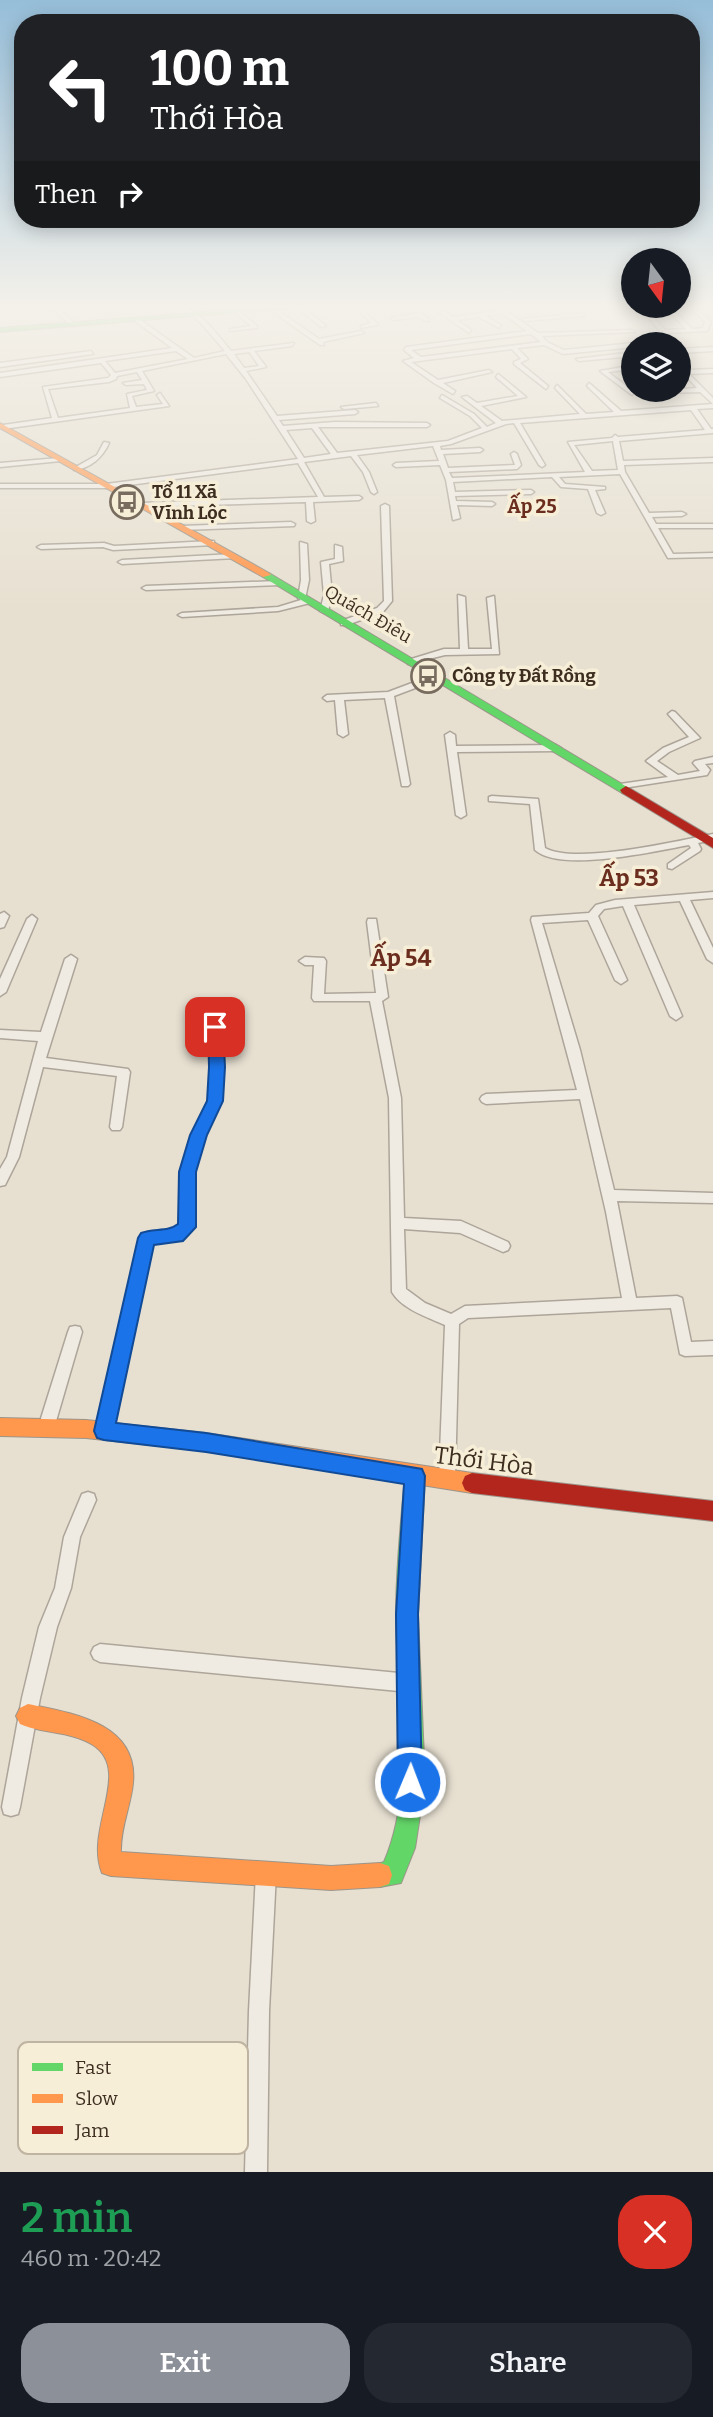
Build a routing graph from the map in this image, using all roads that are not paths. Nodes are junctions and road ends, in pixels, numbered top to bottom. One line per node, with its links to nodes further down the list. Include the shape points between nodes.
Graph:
1 (52, 409): 16 (street)
2 (131, 409): 16 (street)
3 (270, 409): 15 (street)
4 (324, 409): 14 (street, via 304,411)
5 (463, 409): 23 (street)
6 (482, 409): 18 (street)
7 (579, 409): 13 (street)
8 (616, 409): 12 (street)
9 (673, 409): 12 (street)
10 (694, 409): 24 (street)
11 (355, 412): 14 (street)
12 (620, 413): 13 (street)
13 (585, 415): 17 (street)
14 (307, 416): 15 (street)
15 (276, 418): 22 (street)
16 (56, 419): 21 (street)
17 (516, 421): 18 (street); 38 (street)
18 (500, 424): 23 (street)
19 (313, 425): 20 (street); 22 (street); 31 (street)
20 (427, 425)
21 (1, 426): 32 (street, Quách Điêu)
22 (281, 428): 33 (street)
23 (486, 429): 27 (street)
24 (711, 431): 25 (street)
25 (615, 437): 35 (street); 41 (street, via 570,443)
26 (106, 443): 40 (street, via 100,456)
27 (437, 448): 28 (street); 29 (street); 39 (street)
28 (480, 450)
29 (353, 453): 31 (street); 49 (street)
30 (514, 454): 39 (street, via 518,466)
31 (335, 455): 33 (street)
32 (59, 460): 37 (street); 40 (street, Quách Điêu)
33 (301, 460): 46 (street); 54 (street)
34 (713, 460): 35 (street)
35 (619, 463): 42 (street)
36 (396, 464): 39 (street)
37 (0, 465)
38 (542, 465)
39 (443, 466): 44 (street)
40 (76, 469): 46 (street, Quách Điêu)
41 (589, 472): 42 (street); 43 (street)
42 (622, 472): 61 (street)
43 (554, 475): 44 (street); 47 (street, via 563,486)
44 (449, 480): 51 (street)
45 (0, 486): 46 (street)
46 (106, 486): 57 (street, Quách Điêu)
47 (592, 487): 48 (street); 59 (street)
48 (603, 488)
49 (374, 492)
50 (531, 492): 51 (street)
51 (453, 494): 55 (street)
52 (359, 498): 54 (street)
53 (309, 499): 54 (street); 57 (street, via 233,505 205,499); 63 (street)
54 (322, 499)
55 (454, 503): 56 (street); 62 (street)
56 (492, 504)
57 (141, 505): 67 (street, Quách Điêu)
58 (385, 506): 82 (street, via 388,601 380,610)
59 (601, 513)
60 (682, 514): 61 (street)
61 (647, 515): 65 (street)
62 (456, 518)
63 (311, 521)
64 (291, 524): 67 (street)
65 (653, 526): 66 (street); 72 (street, via 671,555)
66 (713, 526)
67 (182, 528): 68 (street, Quách Điêu)
68 (211, 543): 70 (street); 73 (street, Quách Điêu)
69 (303, 544): 79 (street)
70 (41, 547)
71 (338, 547): 80 (street, via 339,561 325,562 328,596)
72 (713, 555)
73 (233, 556): 74 (street); 75 (street, Quách Điêu)
74 (122, 562)
75 (278, 583): 76 (street); 79 (street, Quách Điêu)
76 (146, 588)
77 (461, 597): 83 (street)
78 (491, 598): 83 (street, via 496,652)
79 (305, 599): 80 (street, Quách Điêu); 81 (street, via 278,609)
80 (324, 611): 82 (street, Quách Điêu)
81 (182, 615)
82 (344, 623): 85 (street, Quách Điêu)
83 (464, 652): 85 (street, via 444,652)
84 (480, 657): 85 (street)
85 (414, 664): 86 (street, Quách Điêu)
86 (436, 677): 87 (street); 93 (street, Quách Điêu)
87 (389, 695): 89 (street); 97 (street)
88 (327, 698): 89 (street)
89 (339, 698): 91 (street)
90 (672, 714): 96 (street, via 695,738 651,761)
91 (343, 734)
92 (450, 735): 94 (street)
93 (556, 748): 94 (street); 98 (street, Quách Điêu)
94 (452, 749): 100 (street)
95 (713, 760): 96 (street, via 698,763 704,773)
96 (676, 778): 98 (street)
97 (405, 784)
98 (620, 787): 101 (street, Quách Điêu)
99 (492, 799): 101 (street, via 535,801 540,850 550,858 585,858)
100 (461, 815)
101 (705, 840): 102 (street)
102 (672, 866)
103 (713, 895): 104 (street)
104 (684, 899): 105 (street); 110 (street)
105 (627, 902): 106 (street, via 604,905); 115 (street)
106 (592, 916): 112 (street); 120 (street, via 536,920)
107 (32, 919): 113 (street)
108 (372, 922): 114 (street, via 382,997)
109 (71, 959): 118 (street)
110 (713, 959)
111 (305, 961): 114 (street, via 320,961 318,998)
112 (621, 980)
113 (0, 992)
114 (375, 997): 126 (street, via 395,1098)
115 (676, 1017)
116 (215, 1027): 134 (street, via 215,1101 187,1172 187,1227 177,1235 147,1238)
117 (0, 1034): 118 (street)
118 (46, 1037): 119 (street)
119 (40, 1062): 122 (street, via 124,1072); 123 (street, via 13,1157)
120 (583, 1094): 121 (street); 124 (street)
121 (486, 1099)
122 (116, 1127)
123 (0, 1181)
124 (609, 1195): 125 (street); 128 (street)
125 (713, 1198)
126 (398, 1223): 127 (street, via 461,1227); 129 (street, via 399,1292)
127 (503, 1246)
128 (631, 1304): 129 (street, via 465,1312); 131 (street, via 677,1302 685,1349)
129 (452, 1321): 136 (street)
130 (75, 1332): 133 (street)
131 (713, 1348)
132 (0, 1427): 133 (street, Thới Hòa)
133 (46, 1428): 134 (street, Thới Hòa)
134 (104, 1431): 135 (street, Thới Hòa, via 206,1442)
135 (415, 1476): 136 (street, Thới Hòa); 140 (street, via 407,1614)
136 (447, 1479): 138 (street, Thới Hòa)
137 (88, 1500): 141 (street, via 72,1537)
138 (713, 1511)
139 (100, 1653): 140 (street)
140 (409, 1683): 143 (street, via 410,1809 399,1866 392,1874 368,1878)
141 (28, 1716): 142 (street); 143 (street, via 78,1728 107,1742 121,1756 124,1776 110,1838 111,1864)
142 (11, 1807)
143 (266, 1872): 144 (street)
144 (256, 2172)

